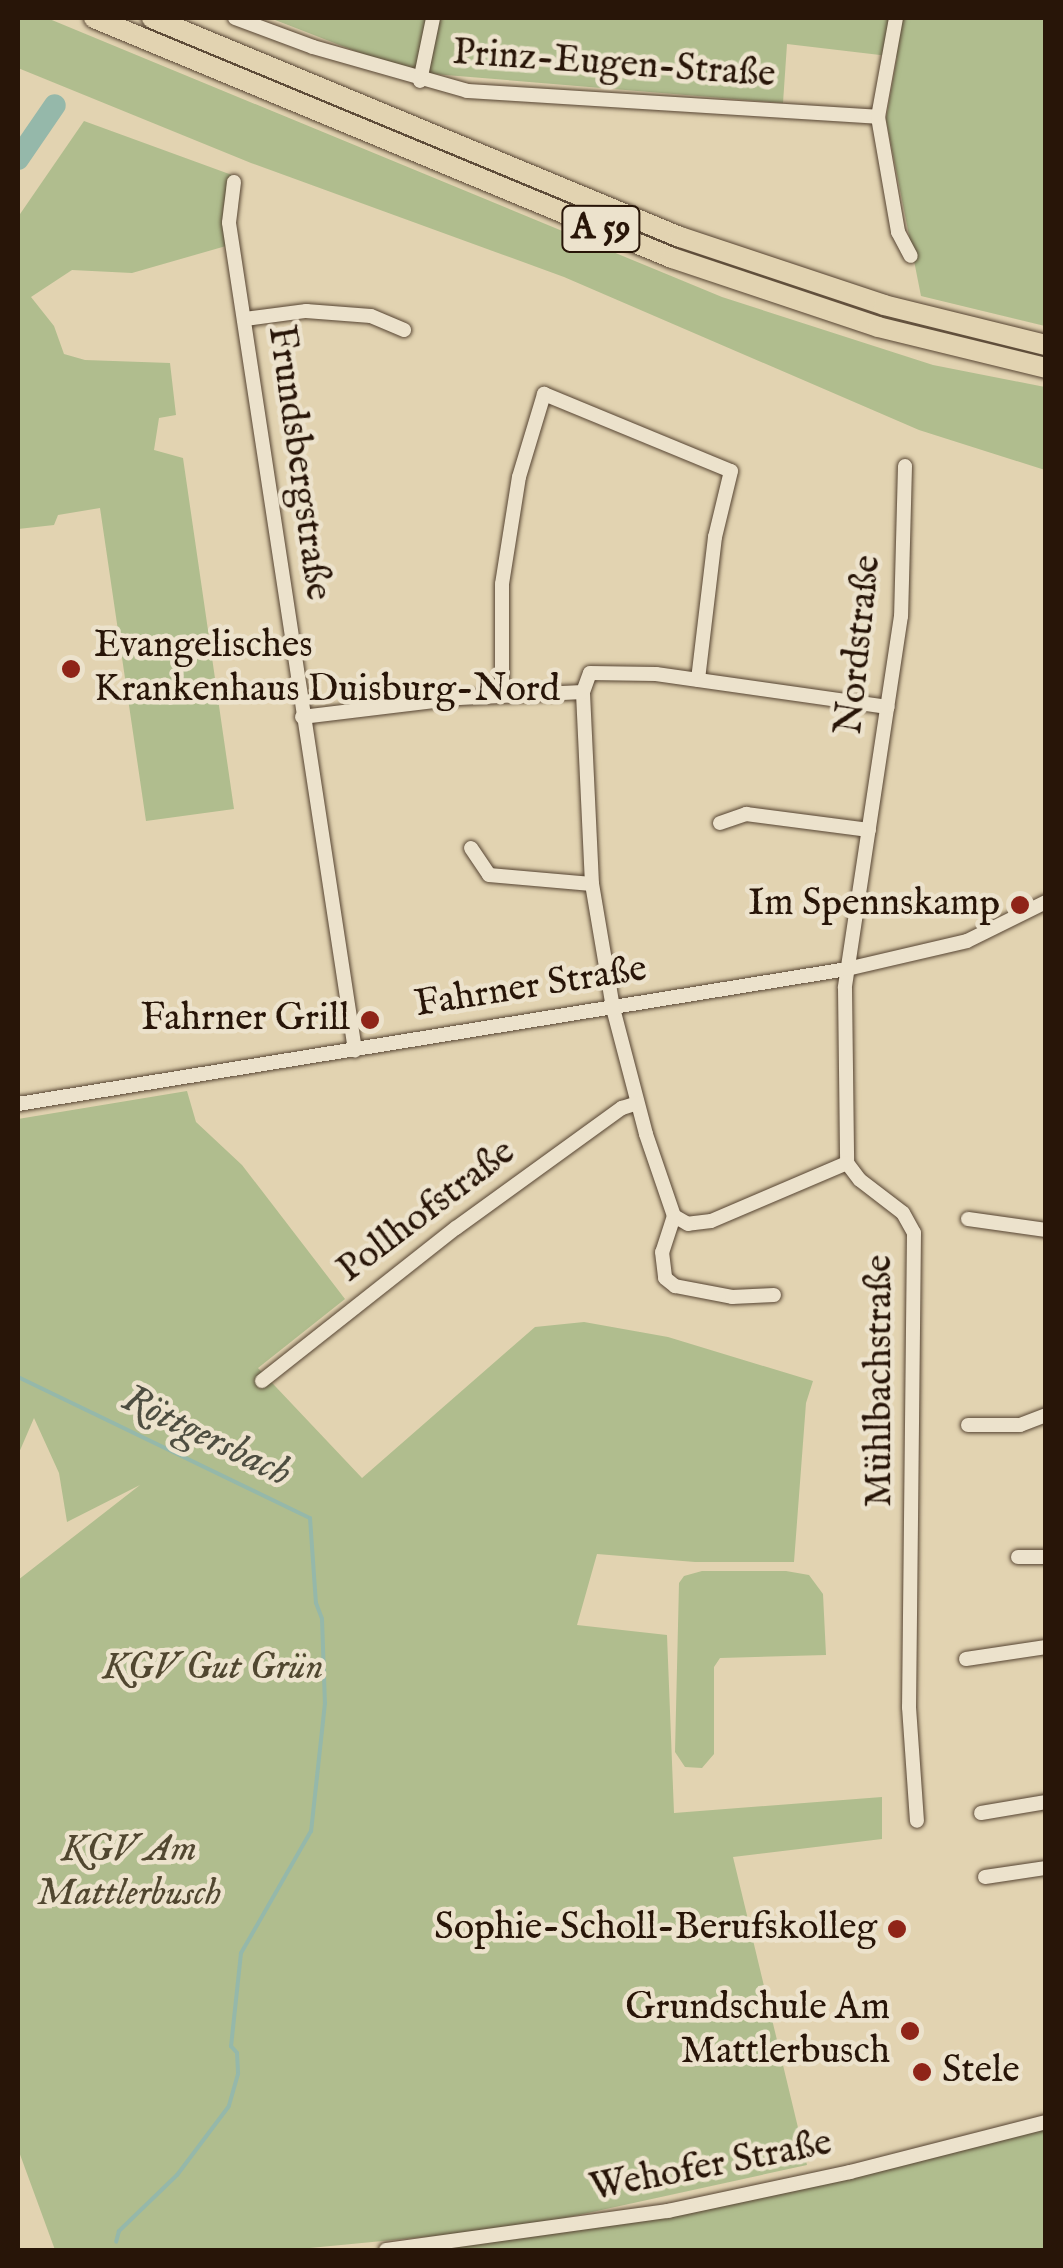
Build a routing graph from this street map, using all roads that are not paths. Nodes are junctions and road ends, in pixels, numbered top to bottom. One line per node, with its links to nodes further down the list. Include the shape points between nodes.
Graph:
1 (94, 18): 13 (highway, A 59, via 672,258 878,327)
2 (152, 18): 12 (highway, A 59, via 680,237 884,305)
3 (235, 18): 6 (street, Prinz-Eugen-Straße)
4 (433, 18): 6 (street)
5 (896, 18): 7 (street)
6 (420, 81): 7 (street, Prinz-Eugen-Straße, via 467,91)
7 (878, 117): 9 (street, via 898,232)
8 (234, 182): 10 (street, Frundsbergstraße, via 229,223)
9 (912, 256)
10 (245, 319): 11 (street, via 306,311 371,316); 19 (street, Frundsbergstraße)
11 (404, 330)
12 (1046, 345)
13 (1046, 368)
14 (905, 466): 18 (street, Nordstraße, via 900,616)
15 (698, 680): 16 (street, via 590,673); 17 (street, via 715,537 731,471 544,394 508,541); 18 (street)
16 (583, 692): 17 (street); 23 (street)
17 (502, 694): 19 (street)
18 (888, 707): 21 (street, Nordstraße)
19 (302, 716): 27 (street, Frundsbergstraße)
20 (720, 822): 21 (street, via 746,814)
21 (869, 830): 25 (street, Nordstraße)
22 (470, 848): 23 (street, via 489,875)
23 (592, 884): 26 (street)
24 (1046, 902): 25 (street, Fahrner Straße, via 967,941)
25 (848, 969): 26 (street, Fahrner Straße); 30 (street)
26 (613, 1008): 27 (street, Fahrner Straße); 28 (street)
27 (356, 1050): 29 (street, Fahrner Straße)
28 (637, 1103): 31 (street); 35 (street, Pollhofstraße, via 456,1228)
29 (18, 1104)
30 (847, 1163): 31 (street, via 711,1221 688,1224); 44 (street, Mühlbachstraße, via 903,1212 914,1232 909,1707)
31 (674, 1216): 34 (street, via 662,1252 674,1286 732,1298)
32 (968, 1219): 33 (street)
33 (1046, 1230)
34 (774, 1295)
35 (262, 1382)
36 (1046, 1415): 37 (street, via 1020,1426)
37 (968, 1425)
38 (1046, 1556): 39 (street)
39 (1018, 1557)
40 (1046, 1648): 41 (street)
41 (966, 1659)
42 (1046, 1802): 43 (street)
43 (981, 1813)
44 (917, 1821)
45 (1046, 1868): 46 (street)
46 (984, 1877)
47 (1046, 2122): 48 (street, Wehofer Straße, via 668,2212)
48 (386, 2250)

